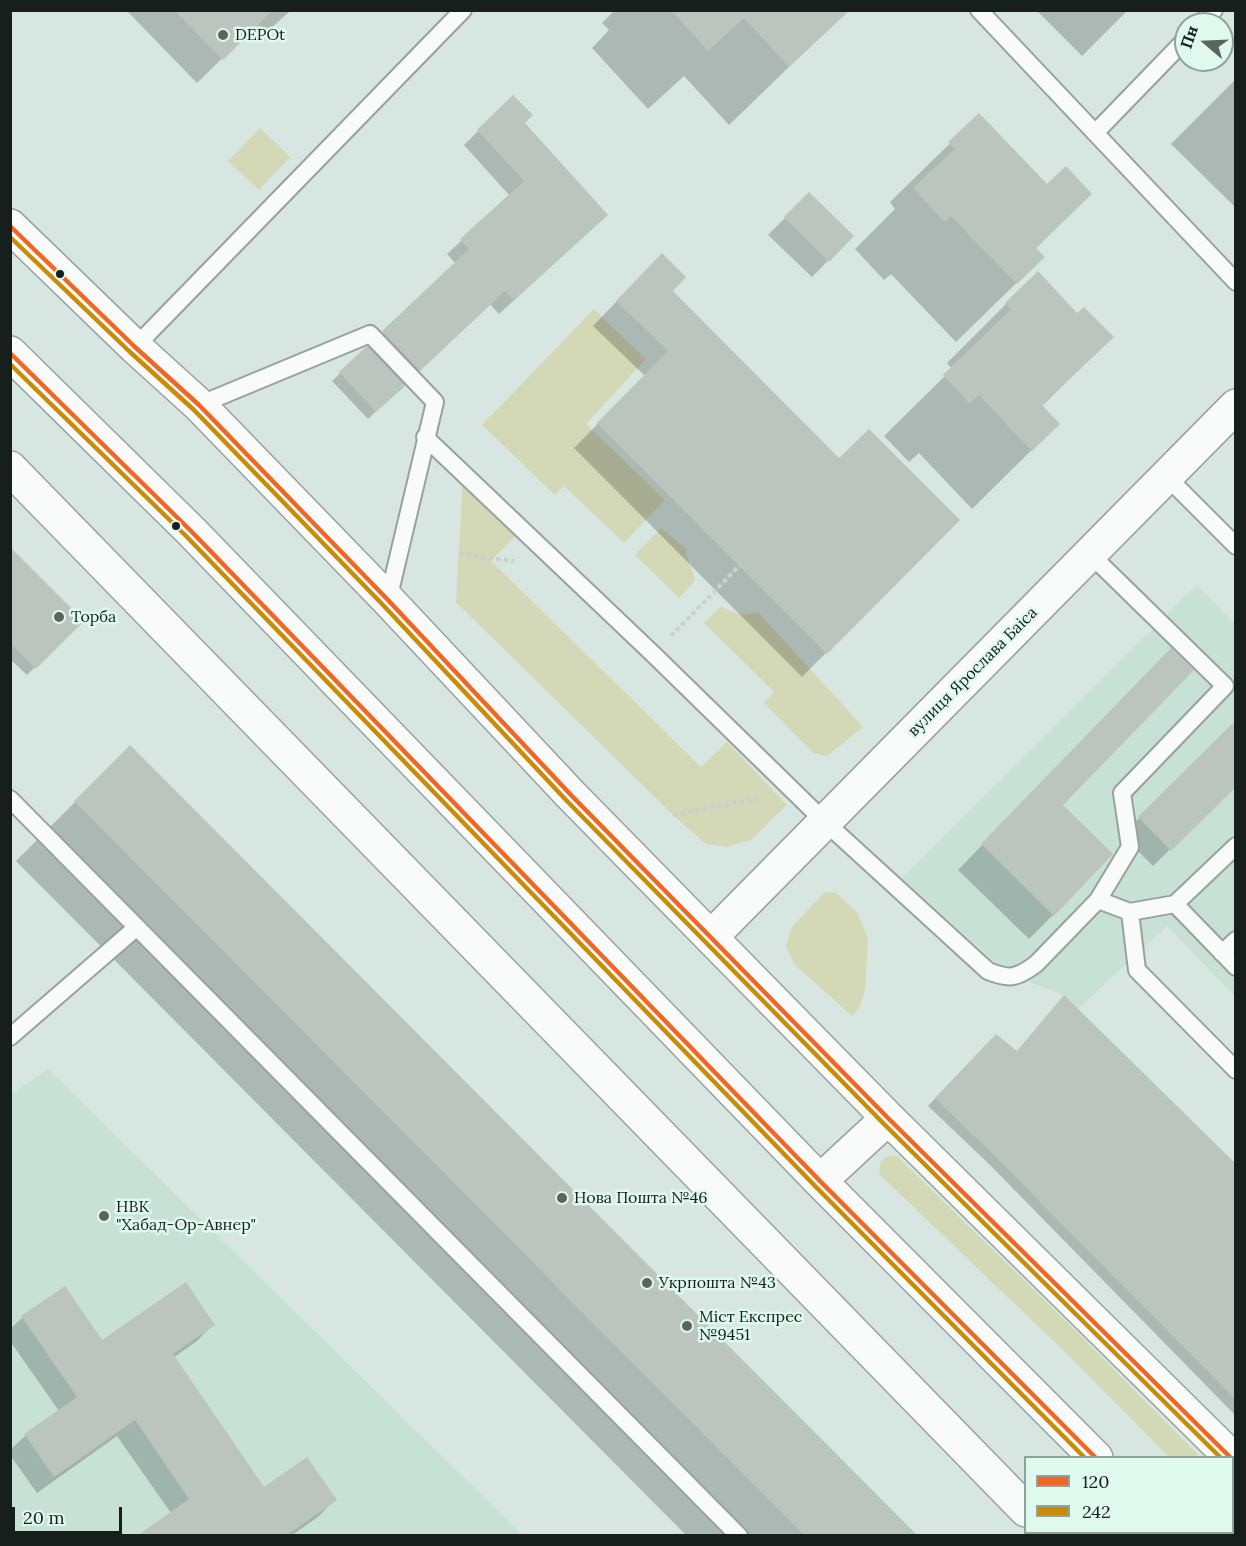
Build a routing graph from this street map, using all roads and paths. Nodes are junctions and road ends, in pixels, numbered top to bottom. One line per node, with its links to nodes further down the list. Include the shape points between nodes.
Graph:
1 (463, 10): 7 (lane)
2 (979, 10): 4 (lane)
3 (1174, 51): 4 (lane)
4 (1095, 133): 6 (lane)
5 (10, 226): 7 (main road)
6 (1236, 282)
7 (135, 347): 9 (main road)
8 (10, 353): 37 (main road, via 191,531)
9 (199, 405): 11 (lane, via 370,334 435,402); 19 (main road)
10 (1236, 406): 13 (main road, вулиця Ярослава Баіса)
11 (425, 437): 18 (lane); 19 (lane)
12 (10, 468): 40 (main road)
13 (1166, 476): 14 (lane); 16 (main road, вулиця Ярослава Баіса)
14 (1236, 546)
15 (459, 554): 18 (path)
16 (1090, 554): 24 (main road, вулиця Ярослава Баіса); 26 (lane, via 1225,686 1122,793 1130,847)
17 (740, 566): 20 (path)
18 (561, 567): 20 (lane)
19 (388, 600): 30 (main road)
20 (653, 654): 21 (lane)
21 (794, 791): 23 (path); 24 (lane)
22 (10, 799): 29 (lane)
23 (673, 815)
24 (825, 822): 26 (lane, via 988,971 1001,976 1014,977 1036,964); 30 (main road, вулиця Ярослава Баіса)
25 (1236, 846): 27 (lane)
26 (1098, 900): 28 (lane)
27 (1175, 904): 28 (lane); 32 (lane)
28 (1130, 912): 35 (lane, via 1137,970)
29 (137, 927): 34 (lane); 41 (lane)
30 (711, 937): 36 (main road)
31 (1236, 940): 32 (lane)
32 (1222, 953): 33 (lane)
33 (1236, 967)
34 (10, 1037)
35 (1236, 1070)
36 (888, 1119): 37 (main road); 39 (main road)
37 (820, 1181): 38 (main road)
38 (1094, 1456)
39 (1230, 1456)
40 (1024, 1508)
41 (740, 1536)

